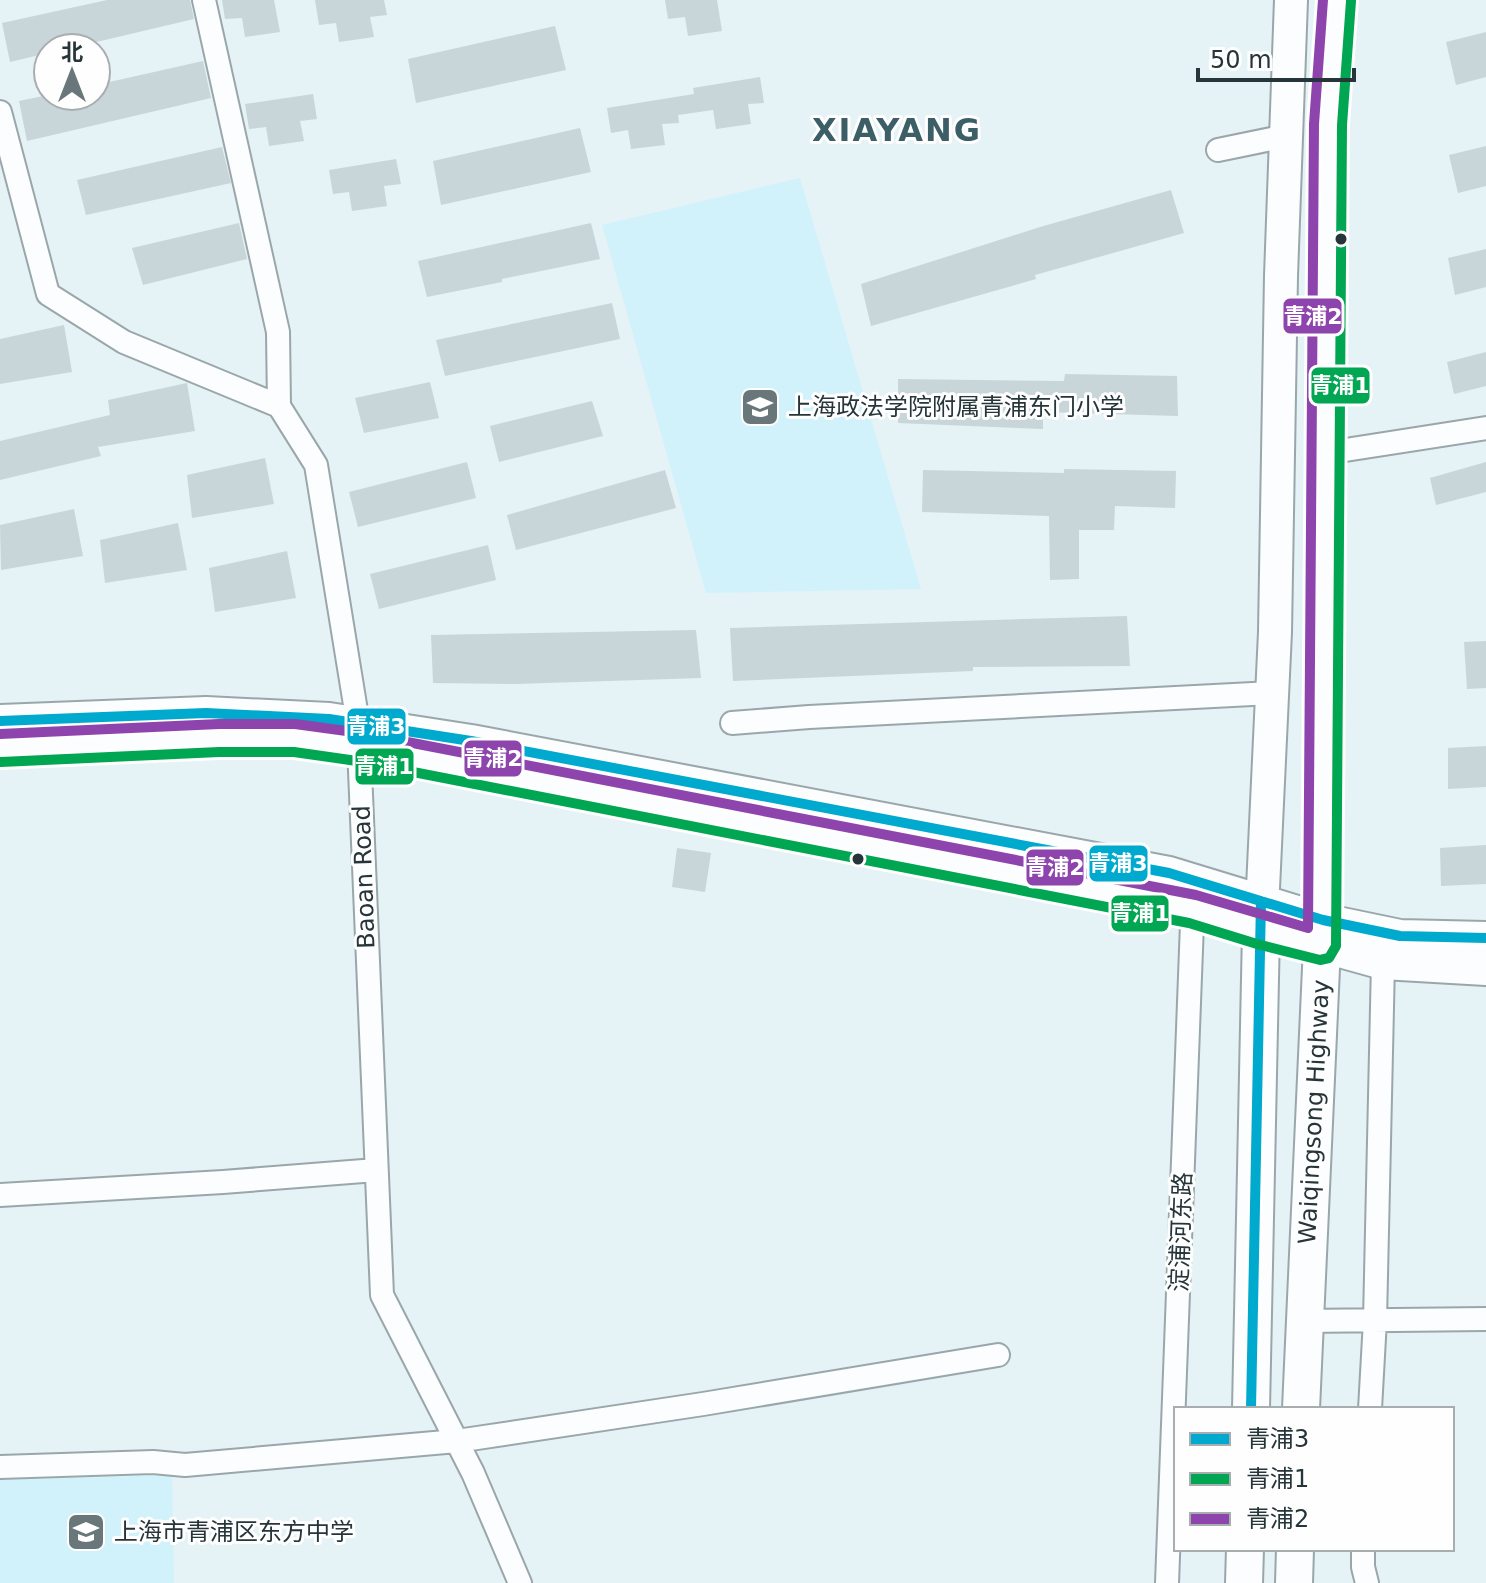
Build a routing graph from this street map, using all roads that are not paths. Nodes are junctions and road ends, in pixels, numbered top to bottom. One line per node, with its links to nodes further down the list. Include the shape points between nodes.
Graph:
1 (204, 0): 7 (street, via 278,332)
2 (1291, 0): 5 (main road)
3 (1337, 0): 9 (main road, Waiqingsong Highway, via 1328,124)
4 (0, 112): 7 (street, via 48,294 124,342)
5 (1286, 136): 6 (street); 10 (main road)
6 (1218, 150)
7 (279, 406): 13 (street, Baoan Road, via 316,465)
8 (1486, 428): 9 (street)
9 (1326, 453): 17 (main road, Waiqingsong Highway)
10 (1272, 693): 12 (street); 16 (main road)
11 (0, 721): 13 (main road, via 206,713 329,719)
12 (732, 723)
13 (358, 735): 14 (main road); 15 (main road, via 502,747 1138,867); 21 (street, Baoan Road)
14 (0, 748)
15 (1193, 895): 16 (main road); 36 (street, 淀浦河东路)
16 (1261, 916): 17 (main road); 27 (main road)
17 (1322, 933): 18 (main road); 19 (main road); 25 (main road, Waiqingsong Highway)
18 (1486, 938)
19 (1383, 963): 20 (main road); 24 (street)
20 (1486, 969)
21 (376, 1170): 22 (street); 30 (street, Baoan Road, via 382,1295)
22 (0, 1195)
23 (1486, 1319): 24 (street)
24 (1375, 1320): 25 (street); 29 (street)
25 (1303, 1321): 28 (main road, Waiqingsong Highway)
26 (998, 1355): 30 (street)
27 (1251, 1407)
28 (1301, 1407)
29 (1370, 1407)
30 (457, 1441): 31 (street, via 185,1465); 35 (street, Baoan Road)
31 (0, 1467)
32 (1245, 1551): 37 (main road)
33 (1295, 1551): 38 (main road)
34 (1363, 1551): 39 (street)
35 (520, 1583)
36 (1167, 1583)
37 (1244, 1583)
38 (1294, 1583)
39 (1367, 1583)

